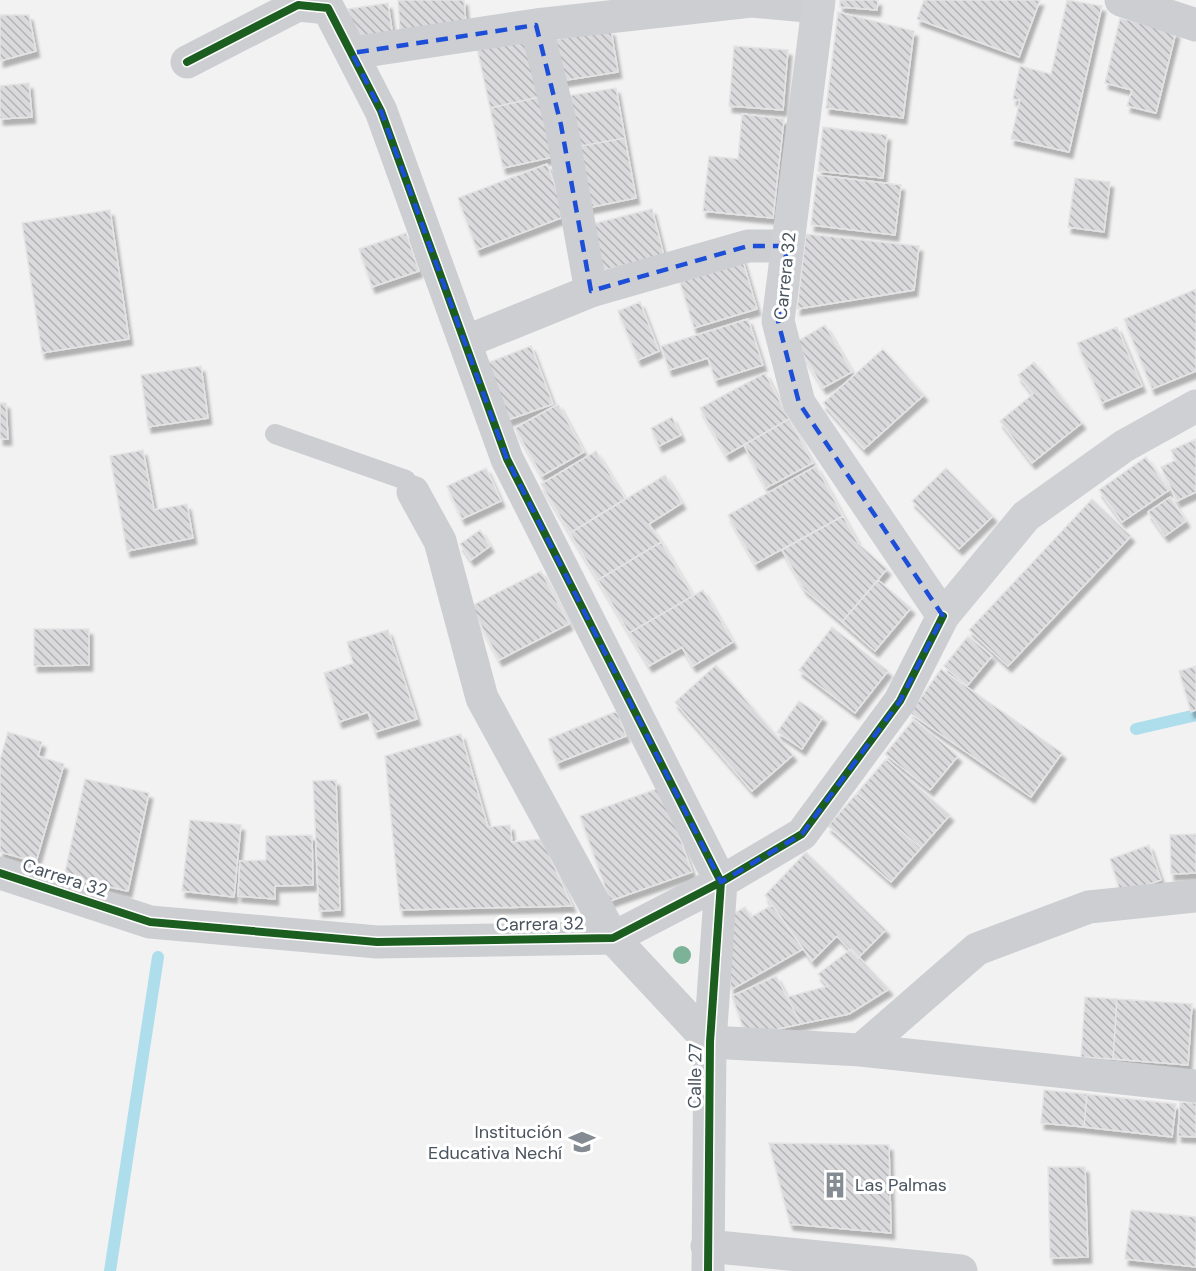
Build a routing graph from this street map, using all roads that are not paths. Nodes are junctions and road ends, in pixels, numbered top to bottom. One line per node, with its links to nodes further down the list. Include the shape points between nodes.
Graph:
1 (1121, 0): 4 (street)
2 (819, 4): 3 (street, via 751,1); 7 (main road, Carrera 32)
3 (536, 25): 5 (street); 8 (street, via 561,125)
4 (1196, 25)
5 (352, 54): 6 (street, via 328,8 298,5); 9 (street, via 381,111)
6 (187, 62)
7 (787, 246): 8 (street, via 748,246); 13 (main road, Carrera 32, via 778,321 799,403)
8 (591, 291): 9 (street)
9 (465, 342): 15 (street, via 507,459)
10 (1196, 406): 13 (main road, Carrera 32, via 1124,446 1026,516)
11 (275, 434): 12 (lane, via 406,480)
12 (412, 492): 17 (street, via 440,541 482,698)
13 (943, 616): 15 (street, Carrera 32, via 900,701 802,834)
14 (0, 873): 17 (street, Carrera 32, via 150,922 377,942)
15 (721, 882): 17 (street, Carrera 32); 18 (street, Calle 27)
16 (1196, 896): 19 (street, via 1089,907 977,949)
17 (613, 938): 18 (street)
18 (710, 1042): 19 (street); 21 (street, Calle 27)
19 (861, 1050): 20 (street)
20 (1196, 1086)
21 (708, 1258): 22 (street)
22 (961, 1271)

